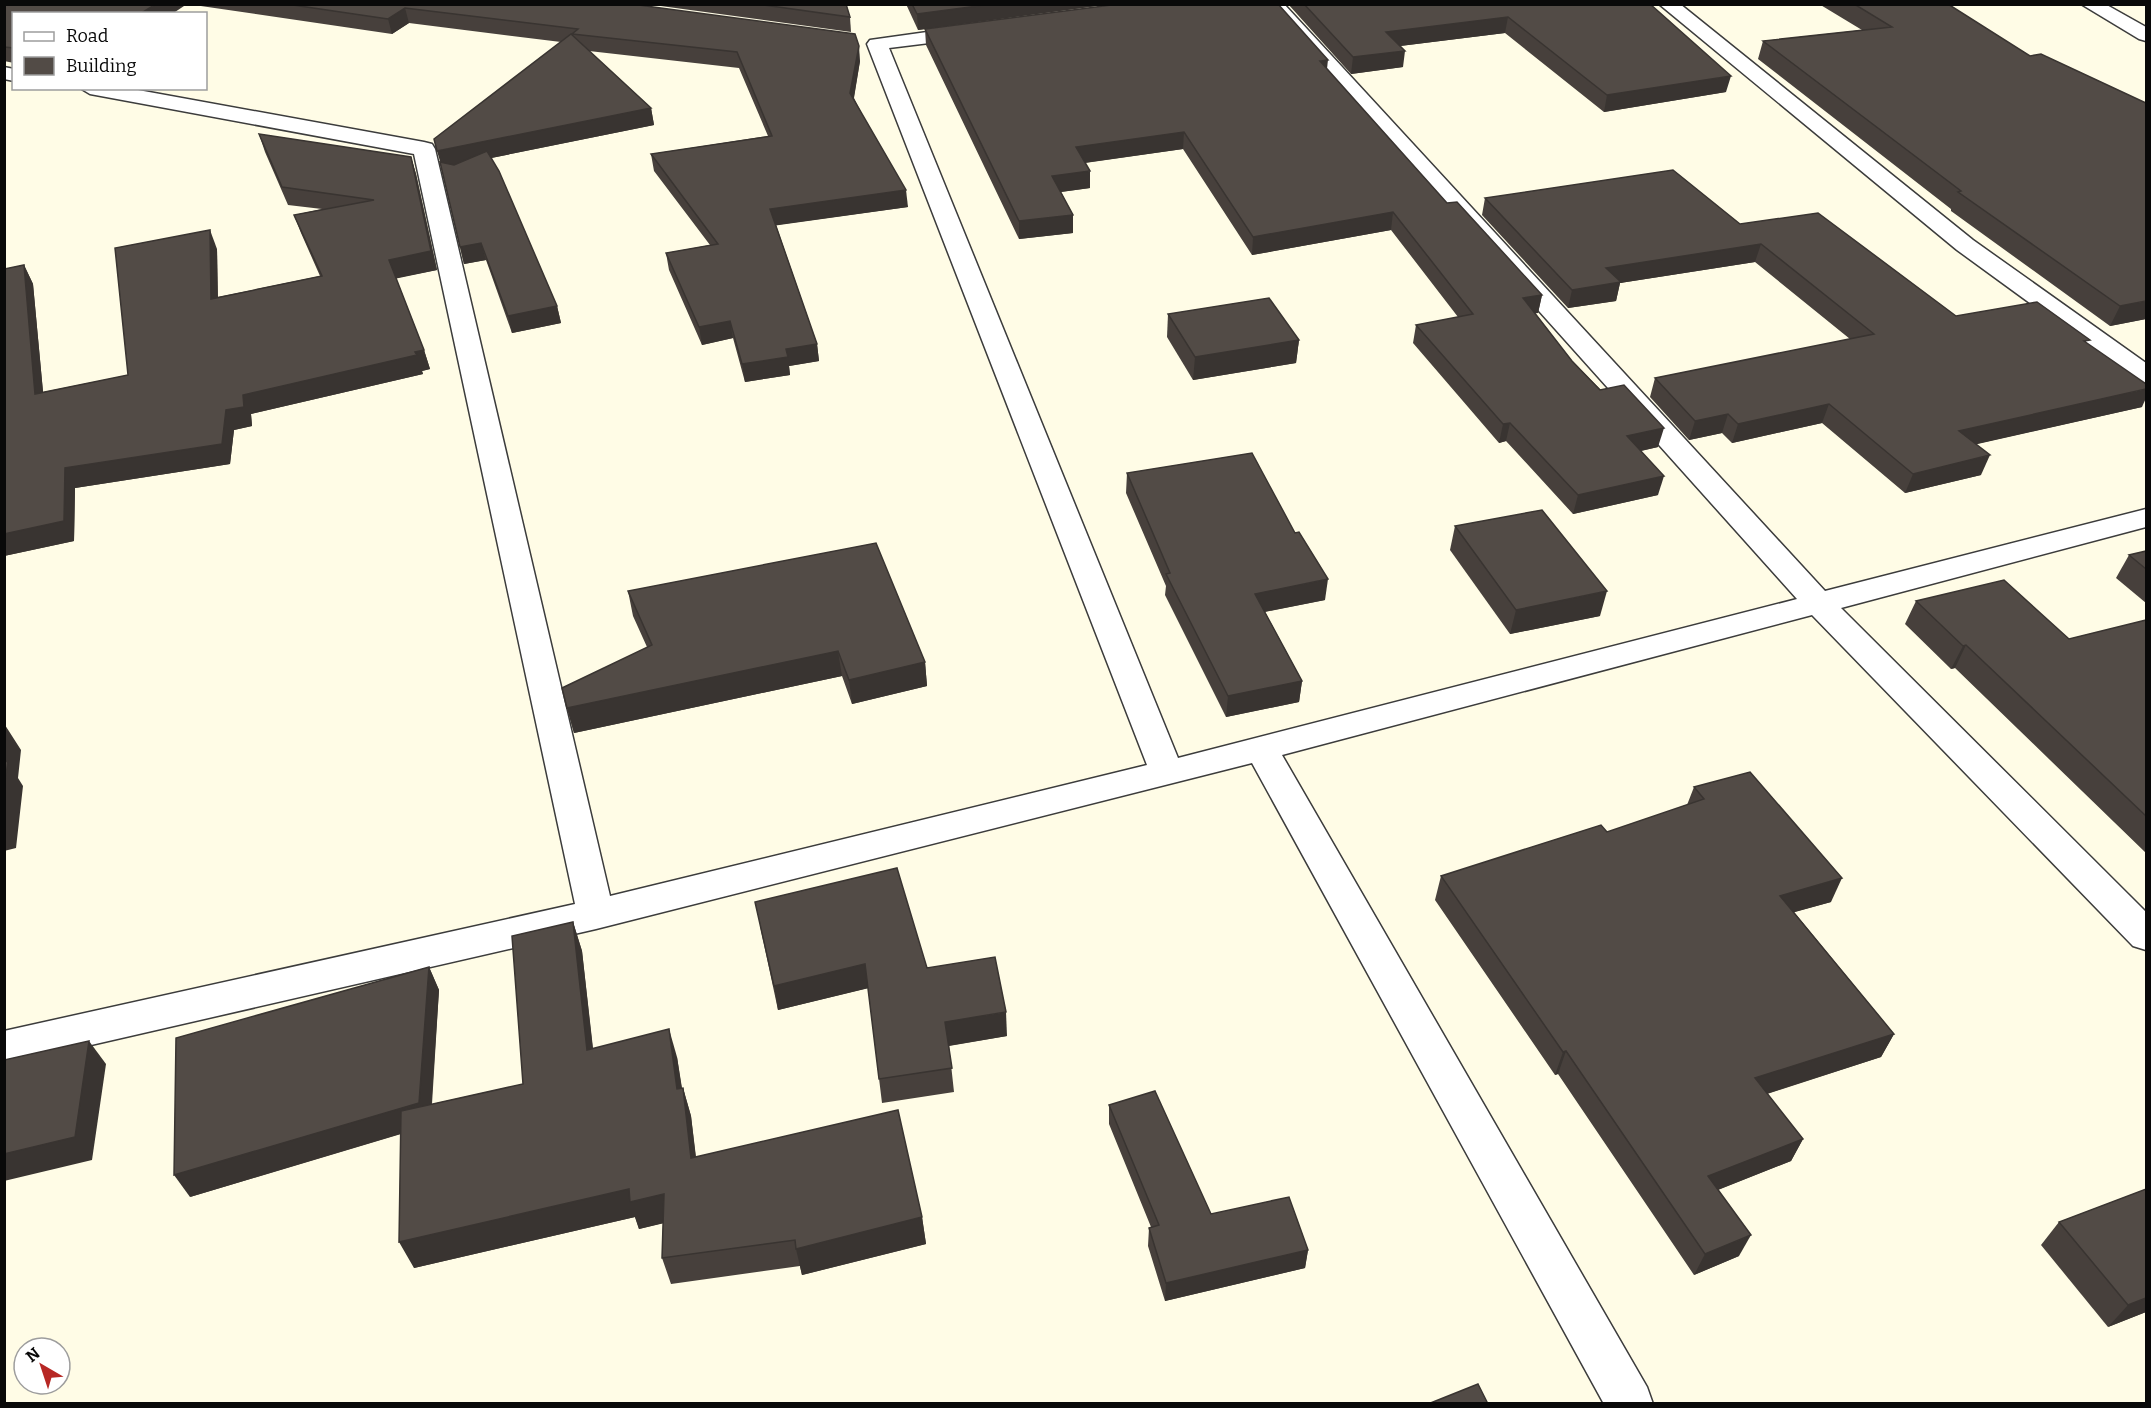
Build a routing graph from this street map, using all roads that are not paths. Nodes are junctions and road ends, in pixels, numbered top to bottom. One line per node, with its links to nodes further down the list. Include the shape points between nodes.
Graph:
1 (1273, 4): 9 (street)
2 (1668, 4): 7 (street, via 1965,245)
3 (2090, 4): 5 (street)
4 (994, 29): 11 (street, via 866,42)
5 (2146, 35)
6 (101, 90): 12 (street, via 424,149)
7 (2146, 375)
8 (2146, 518): 9 (street)
9 (1819, 604): 10 (street); 13 (street)
10 (1261, 749): 11 (street); 15 (street)
11 (1167, 773): 12 (street)
12 (596, 914): 14 (street)
13 (2146, 934)
14 (4, 1048)
15 (1630, 1404)

